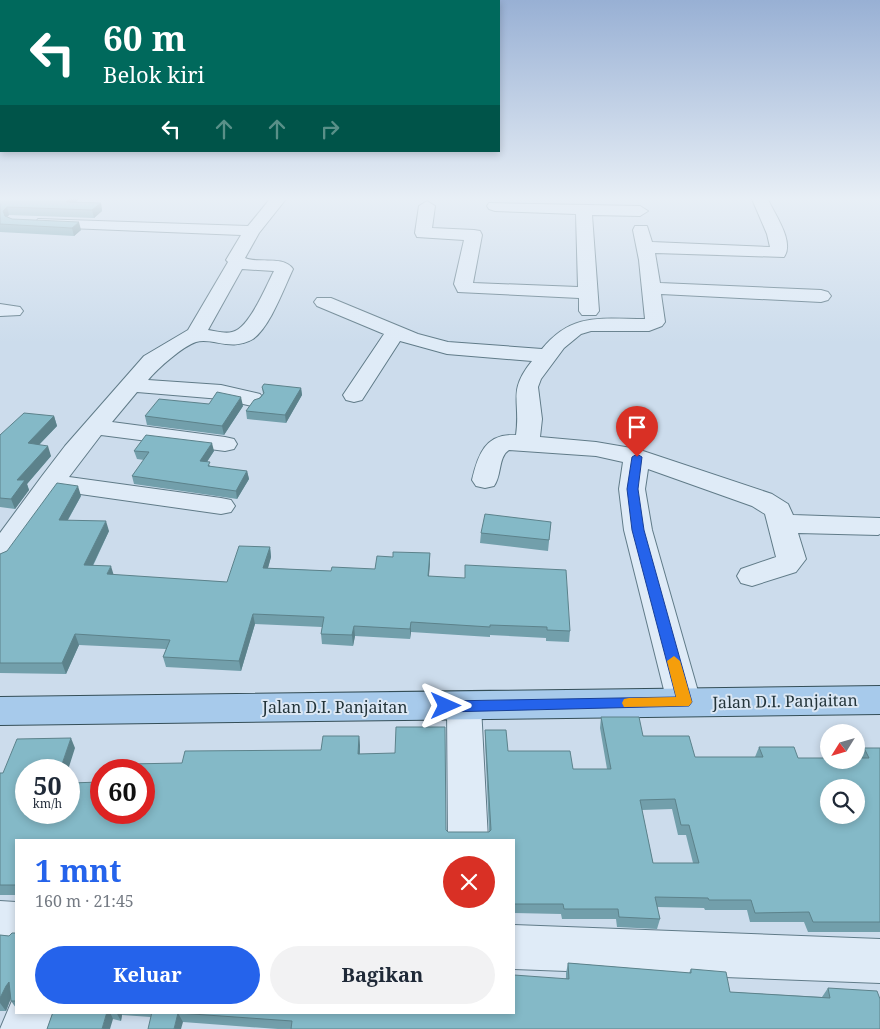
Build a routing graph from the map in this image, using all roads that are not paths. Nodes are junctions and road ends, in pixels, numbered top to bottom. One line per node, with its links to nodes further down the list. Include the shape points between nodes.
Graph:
1 (242, 247): 7 (street, via 235,258)
2 (471, 247): 9 (street, via 463,284 465,288)
3 (586, 247): 9 (street)
4 (645, 247): 8 (street)
5 (744, 247): 6 (street, via 778,253)
6 (780, 247)
7 (237, 262): 14 (street); 14 (street, via 276,266 284,270 257,322 246,334 233,339)
8 (650, 288): 10 (street); 12 (street, via 656,320 653,323)
9 (588, 292): 12 (street)
10 (821, 296)
11 (324, 302): 13 (street)
12 (589, 325): 15 (street, via 569,334)
13 (396, 332): 15 (street, via 447,348); 17 (street)
14 (195, 335): 16 (street, via 152,361)
15 (546, 356): 20 (street, via 527,387 530,419)
16 (131, 385): 18 (street, via 220,392); 19 (street)
17 (354, 395)
18 (252, 398)
19 (96, 427): 21 (street); 24 (street)
20 (527, 443): 22 (street, via 596,449); 23 (street, via 497,445 492,452)
21 (225, 444)
22 (637, 457): 26 (street, via 770,503 778,510); 31 (street, via 632,489 638,530)
23 (486, 480)
24 (50, 482): 25 (street); 28 (street)
25 (221, 506)
26 (782, 524): 27 (street); 29 (street, via 791,559 786,565)
27 (878, 526)
28 (0, 553)
29 (752, 576)
30 (880, 700): 31 (main road, Jalan D.I. Panjaitan)
31 (684, 702): 32 (main road, Jalan D.I. Panjaitan)
32 (464, 706): 33 (main road, Jalan D.I. Panjaitan); 34 (street)
33 (0, 711)
34 (468, 839)
35 (0, 922): 36 (street)
36 (15, 922)
37 (515, 947): 38 (street)
38 (880, 961)
39 (29, 1014): 40 (street)
40 (23, 1029)

